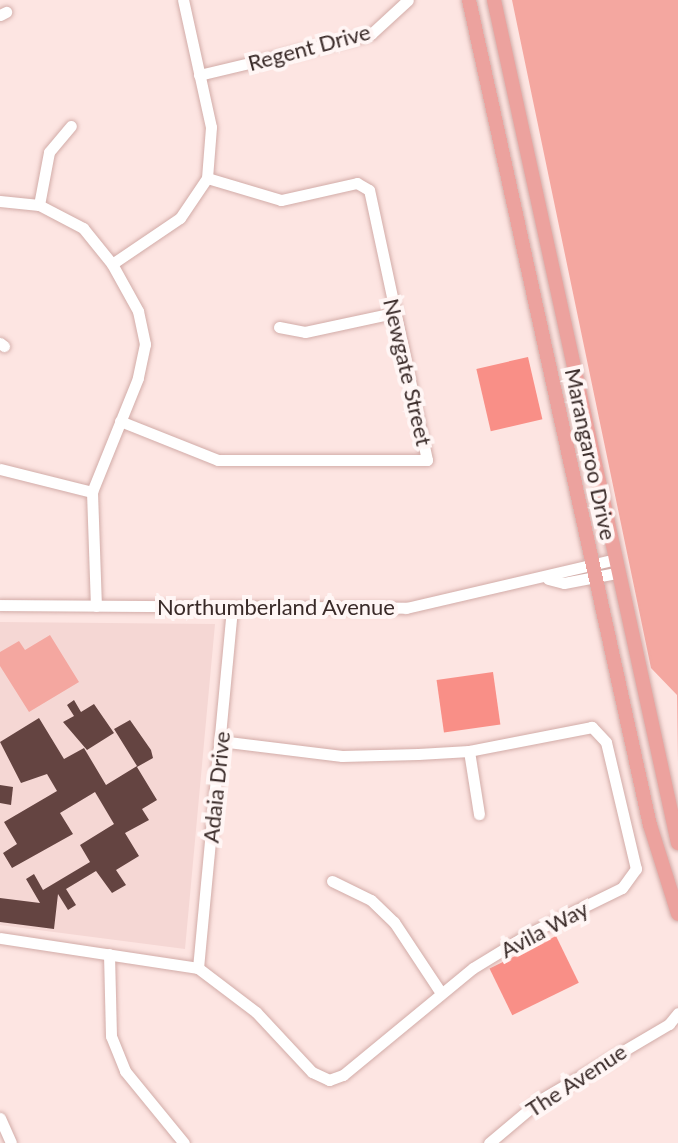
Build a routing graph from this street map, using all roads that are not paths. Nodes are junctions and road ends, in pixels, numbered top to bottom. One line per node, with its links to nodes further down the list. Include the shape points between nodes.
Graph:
1 (183, 0): 5 (street)
2 (408, 0): 5 (street, Regent Drive, via 371,34)
3 (494, 0): 16 (main road, Marangaroo Drive)
4 (469, 1): 17 (main road, Marangaroo Drive)
5 (199, 75): 7 (street, via 211,127)
6 (71, 126): 9 (street, via 49,152)
7 (207, 178): 10 (street, via 180,218); 11 (street, Newgate Street, via 281,200 357,183 369,190)
8 (0, 201): 9 (street)
9 (39, 205): 10 (street, via 83,228)
10 (112, 264): 13 (street, via 138,311 145,344)
11 (394, 313): 12 (street, via 305,332); 13 (street, Newgate Street, via 427,460 218,460)
12 (279, 327)
13 (120, 421): 15 (street)
14 (0, 469): 15 (street)
15 (92, 492): 19 (street)
16 (615, 567): 17 (street, Northumberland Avenue); 24 (main road, Marangaroo Drive)
17 (593, 570): 20 (street, Northumberland Avenue, via 564,583 548,579 406,608); 26 (main road, Marangaroo Drive, via 650,825)
18 (0, 605): 19 (street, Northumberland Avenue)
19 (96, 606): 20 (street, Northumberland Avenue)
20 (232, 607): 21 (street, Adaia Drive)
21 (220, 741): 22 (street, Avila Way, via 342,756); 29 (street, Adaia Drive)
22 (469, 751): 23 (street); 30 (street, Avila Way, via 592,727 606,742 636,869 622,888 532,932)
23 (479, 814)
24 (678, 843)
25 (332, 881): 30 (street, via 371,900 394,922)
26 (678, 914)
27 (0, 938): 28 (street, Avila Way)
28 (109, 954): 29 (street, Avila Way); 35 (street, via 111,1036 125,1071)
29 (198, 968): 30 (street, Avila Way, via 256,1012 312,1072 329,1080 343,1075)
30 (441, 993)
31 (678, 1013): 32 (street, The Avenue)
32 (674, 1023): 36 (street, The Avenue, via 540,1100)
33 (0, 1118): 34 (street)
34 (11, 1143)
35 (184, 1143)
36 (489, 1143)

